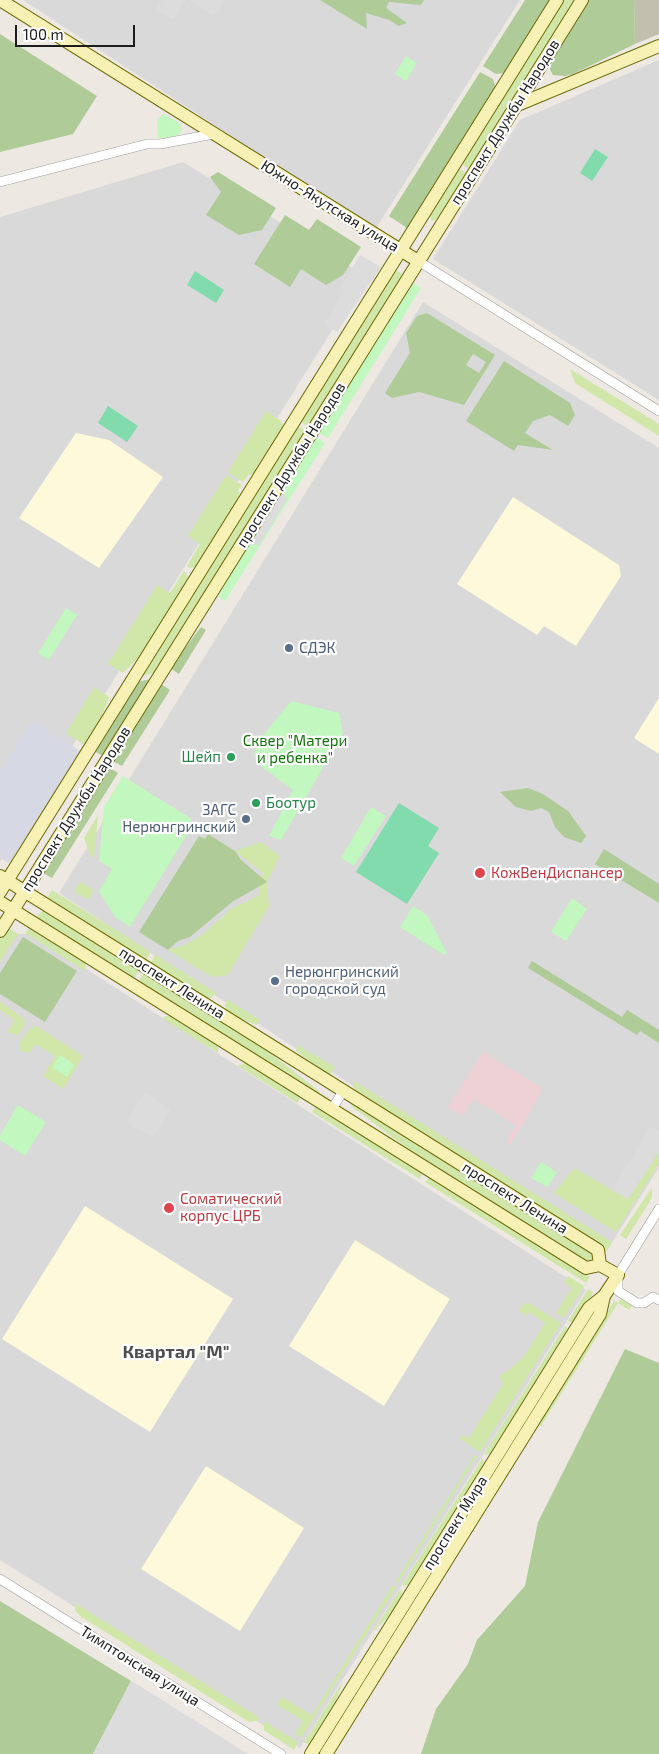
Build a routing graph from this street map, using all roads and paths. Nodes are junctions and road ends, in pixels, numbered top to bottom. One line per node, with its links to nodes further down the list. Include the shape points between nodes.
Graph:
1 (0, 0): 6 (street, Южно-Якутская улица)
2 (557, 0): 8 (street, проспект Дружбы Народов)
3 (582, 0): 5 (street, проспект Дружбы Народов)
4 (659, 46): 5 (street)
5 (515, 106): 9 (street, проспект Дружбы Народов)
6 (214, 134): 7 (street, via 147,144); 8 (street, Южно-Якутская улица)
7 (0, 182)
8 (401, 250): 9 (street, Южно-Якутская улица); 11 (street, проспект Дружбы Народов)
9 (418, 261): 10 (street, Южно-Якутская улица); 12 (street, проспект Дружбы Народов)
10 (659, 411)
11 (4, 878): 12 (street, проспект Ленина); 13 (street, проспект Дружбы Народов)
12 (25, 891): 15 (street, проспект Дружбы Народов); 17 (street, проспект Ленина)
13 (0, 892)
14 (0, 902): 15 (street, проспект Ленина)
15 (13, 910): 16 (street, проспект Дружбы Народов); 18 (street, проспект Ленина)
16 (0, 931)
17 (343, 1091): 18 (street); 20 (street, проспект Ленина, via 598,1250)
18 (332, 1109): 20 (street, проспект Ленина, via 586,1268)
19 (659, 1209): 21 (street, проспект Мира)
20 (600, 1265): 21 (street, проспект Ленина)
21 (618, 1275): 22 (street, проспект Мира); 23 (street, via 618,1291 637,1303 644,1303 653,1296)
22 (604, 1296): 26 (street, проспект Мира, via 590,1308); 27 (street, проспект Мира, via 600,1314)
23 (659, 1300)
24 (0, 1579): 25 (street, Тимптонская улица)
25 (281, 1754)
26 (311, 1754)
27 (326, 1754)

